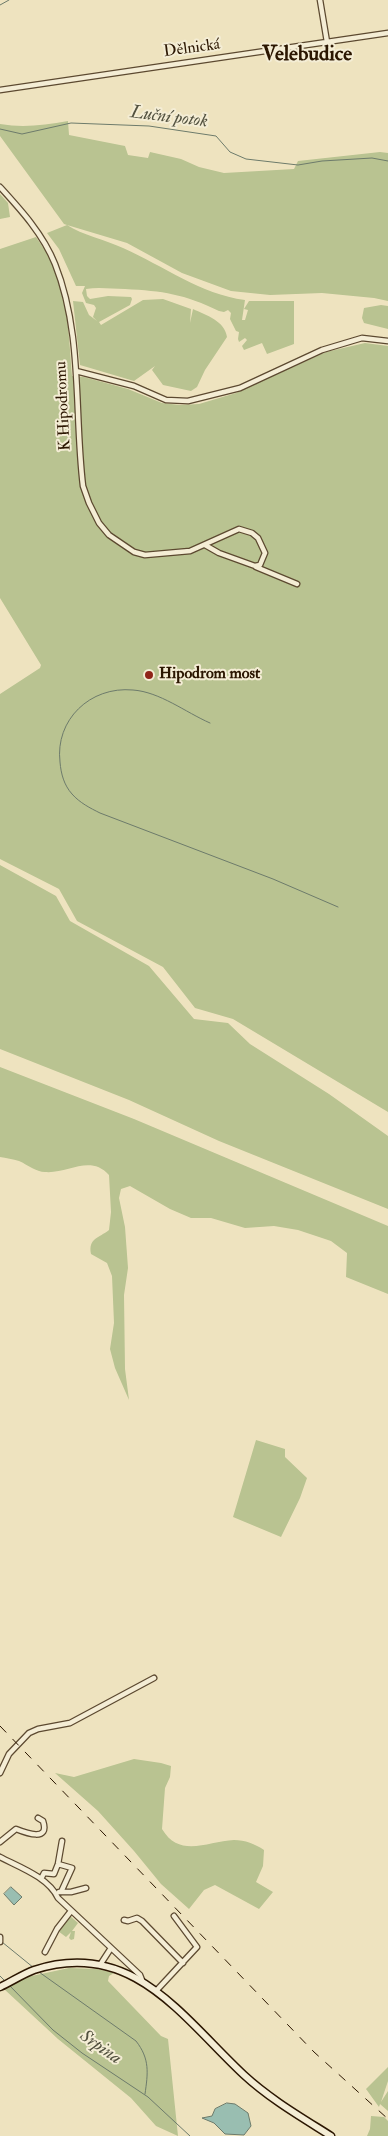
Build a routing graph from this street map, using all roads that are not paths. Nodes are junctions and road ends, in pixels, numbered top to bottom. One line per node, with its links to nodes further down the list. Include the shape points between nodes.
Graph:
1 (320, 0): 3 (street)
2 (388, 33): 3 (street, Dělnická)
3 (326, 42): 4 (street, Dělnická)
4 (0, 90)
5 (0, 186): 7 (street, K Hipodromu, via 29,220 55,263 69,315)
6 (388, 341): 7 (street, via 362,338 322,350 240,388 188,401 166,400 134,386)
7 (76, 371): 8 (street, K Hipodromu, via 83,486 99,523 109,535 134,552 145,555 190,551)
8 (205, 545): 9 (street); 9 (street, K Hipodromu, via 246,530 258,538 265,553 260,565)
9 (255, 566): 10 (street)
10 (298, 584)
11 (154, 1678): 12 (street, via 70,1723 29,1732 8,1754)
12 (0, 1773)
13 (38, 1818): 15 (street, via 44,1825 37,1835 16,1829)
14 (62, 1841): 17 (street)
15 (0, 1842)
16 (0, 1856): 18 (street)
17 (58, 1864): 18 (street, via 54,1874 44,1873); 21 (street, via 72,1868)
18 (41, 1879): 20 (street)
19 (86, 1888): 21 (street)
20 (55, 1892): 21 (street); 22 (street)
21 (62, 1892)
22 (71, 1911): 27 (street); 28 (street)
23 (174, 1916): 29 (street, via 197,1947)
24 (124, 1920): 29 (street, via 137,1918 142,1921)
25 (0, 1937): 26 (street)
26 (0, 1942)
27 (111, 1948): 30 (street); 31 (street)
28 (45, 1952)
29 (183, 1963): 33 (street)
30 (100, 1965): 31 (main road); 32 (main road, via 69,1963 51,1966)
31 (142, 1980): 33 (main road)
32 (1, 1986)
33 (156, 1991): 34 (main road, via 264,2093)
34 (331, 2136)

